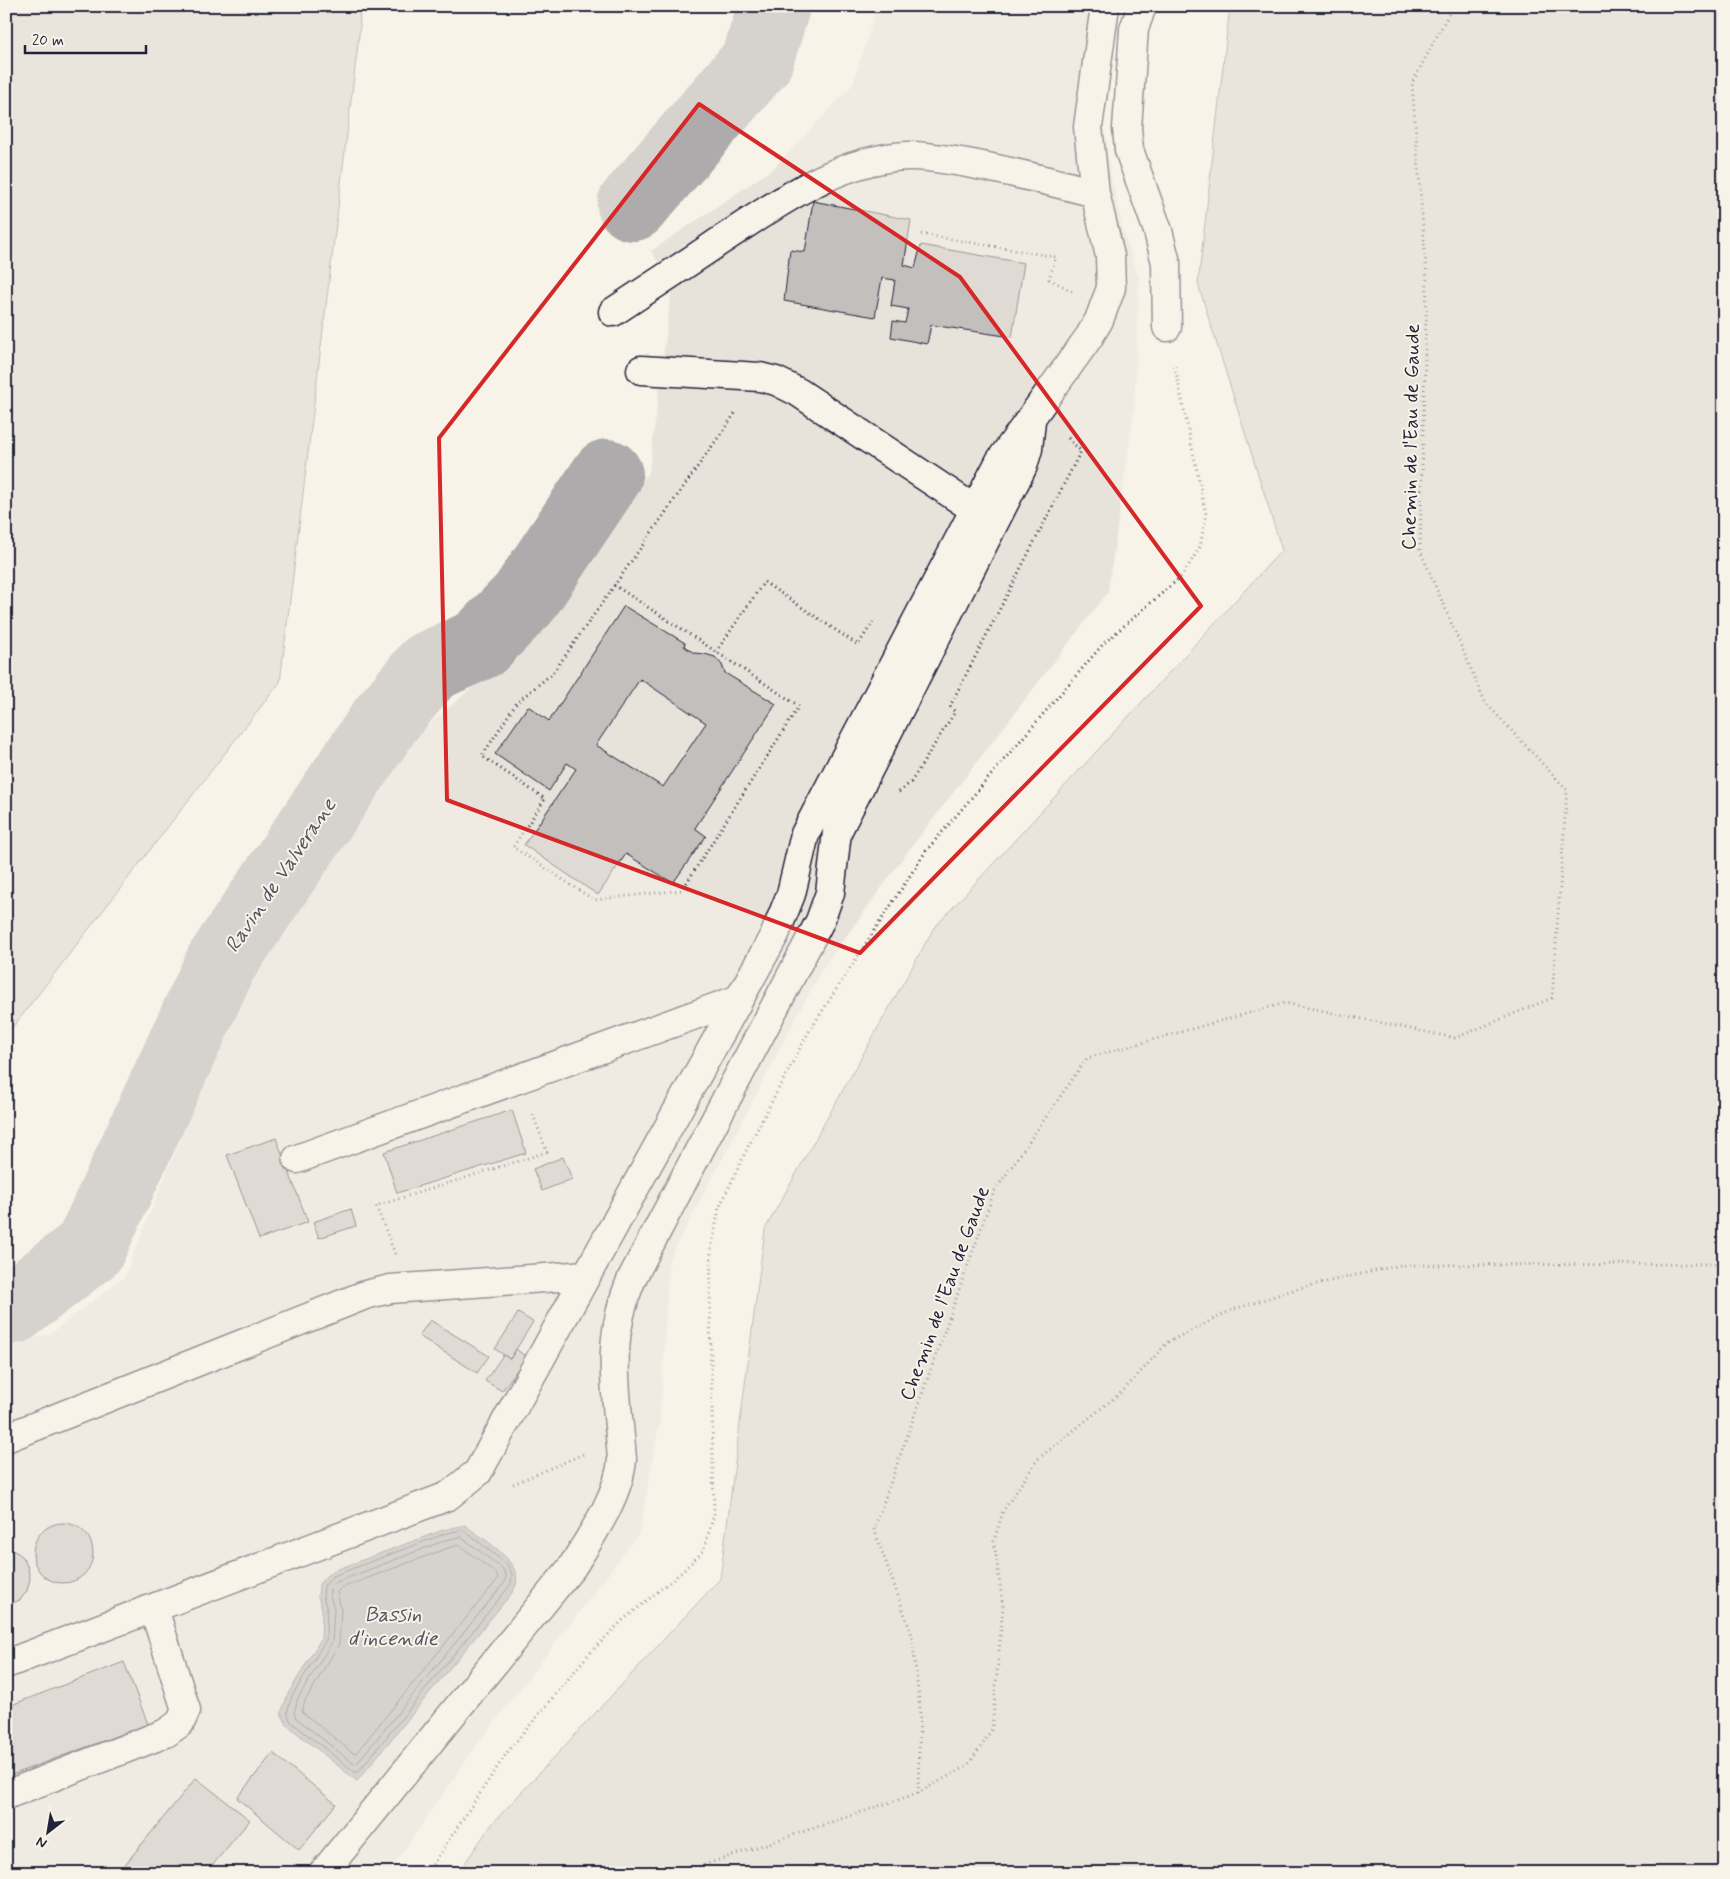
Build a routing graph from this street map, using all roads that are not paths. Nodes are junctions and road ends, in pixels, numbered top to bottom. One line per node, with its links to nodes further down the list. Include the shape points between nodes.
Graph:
1 (1105, 6): 3 (street, via 1088,127)
2 (1142, 6): 5 (street, via 1134,29 1127,128 1129,150 1166,263)
3 (1095, 193): 4 (street, via 940,158 909,156 861,162 786,199); 7 (street, via 1110,256 1111,288 1099,320)
4 (613, 312)
5 (1167, 327)
6 (641, 370): 8 (street, via 760,377 776,381 798,392)
7 (1031, 420): 8 (street, via 1000,461); 16 (street, via 1023,466 837,832 830,893 820,921 622,1300 613,1362 622,1459 617,1486 572,1567)
8 (974, 509): 9 (street, via 805,834 790,894 775,934)
9 (739, 999): 10 (street); 11 (street)
10 (297, 1159)
11 (586, 1274): 12 (street, via 390,1289 365,1295); 13 (street, via 478,1472 462,1486 448,1496)
12 (6, 1438)
13 (154, 1608): 14 (street); 15 (street, via 186,1710 180,1723 166,1733)
14 (6, 1664)
15 (6, 1795)
16 (323, 1873)

